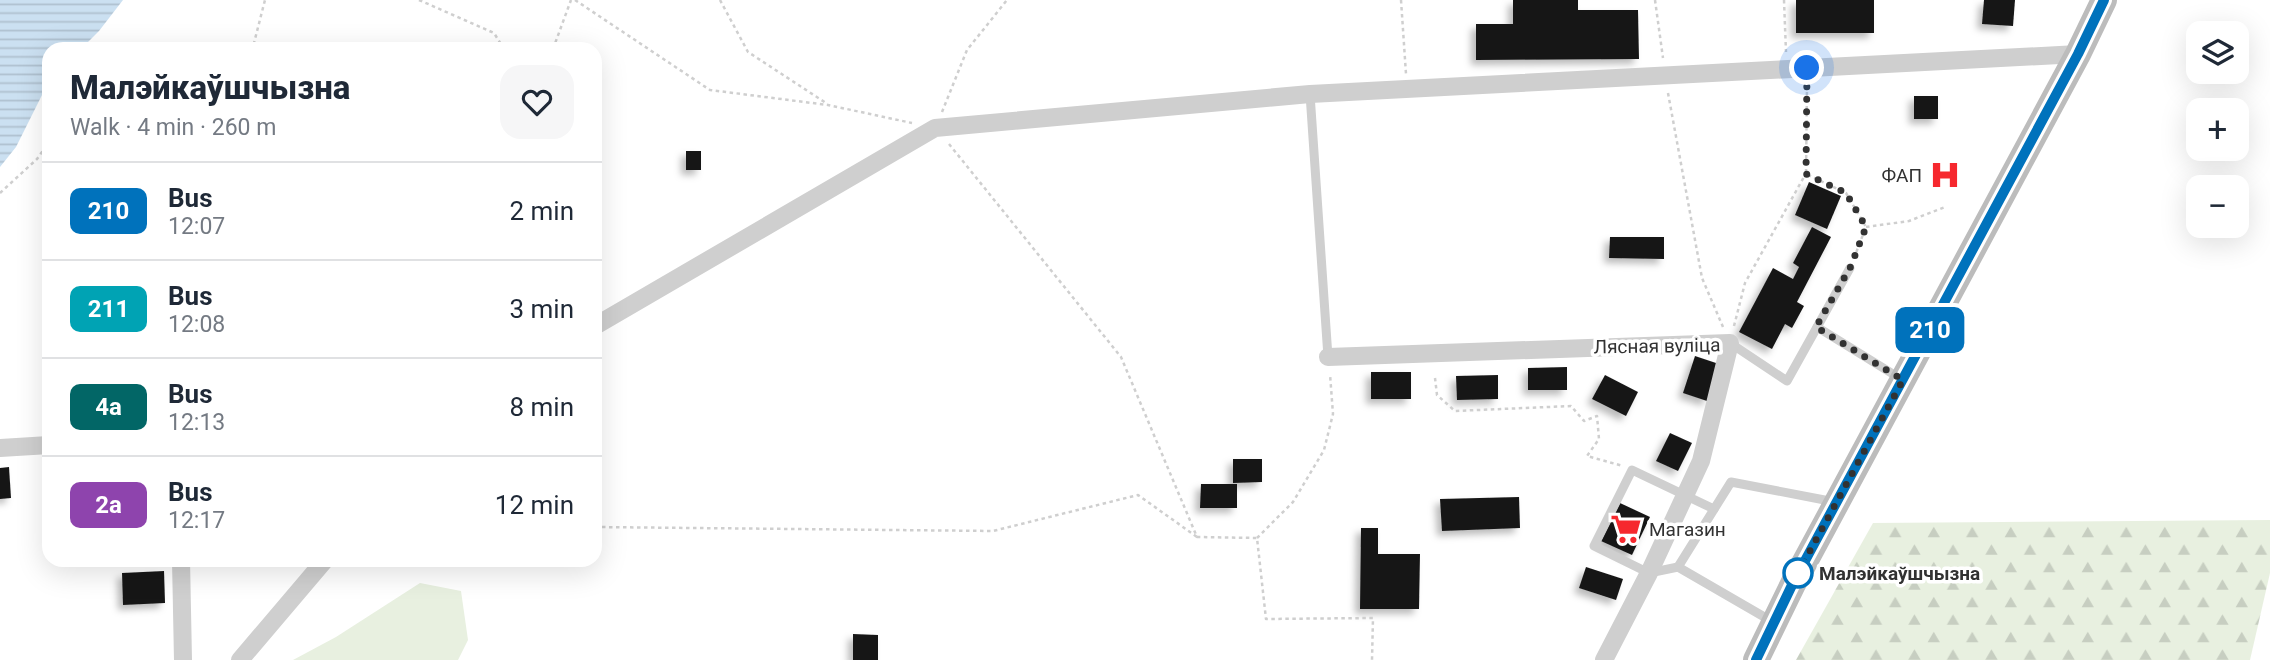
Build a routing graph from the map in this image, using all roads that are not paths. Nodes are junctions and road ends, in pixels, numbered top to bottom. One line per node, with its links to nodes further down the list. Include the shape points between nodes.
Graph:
1 (2104, 0): 2 (main road)
2 (2078, 54): 3 (street); 9 (main road)
3 (1310, 94): 5 (street, via 935,128); 8 (lane)
4 (1850, 268): 6 (lane)
5 (602, 322)
6 (1816, 327): 7 (lane, via 1787,381); 9 (lane)
7 (1730, 343): 8 (street, Лясная вуліца); 12 (street, Лясная вуліца, via 1701,461)
8 (1328, 357)
9 (1903, 380): 13 (main road)
10 (42, 445): 11 (street)
11 (0, 449)
12 (1685, 495): 14 (lane); 18 (street, Лясная вуліца); 18 (lane, via 1632,470 1594,546)
13 (1837, 502): 14 (lane, via 1731,482); 19 (main road)
14 (1714, 509): 17 (lane)
15 (181, 567): 20 (street)
16 (319, 567): 21 (street)
17 (1678, 567): 18 (lane); 19 (lane)
18 (1649, 573): 22 (street, Лясная вуліца)
19 (1774, 623): 23 (main road)
20 (183, 660)
21 (240, 660)
22 (1604, 660)
23 (1756, 660)

